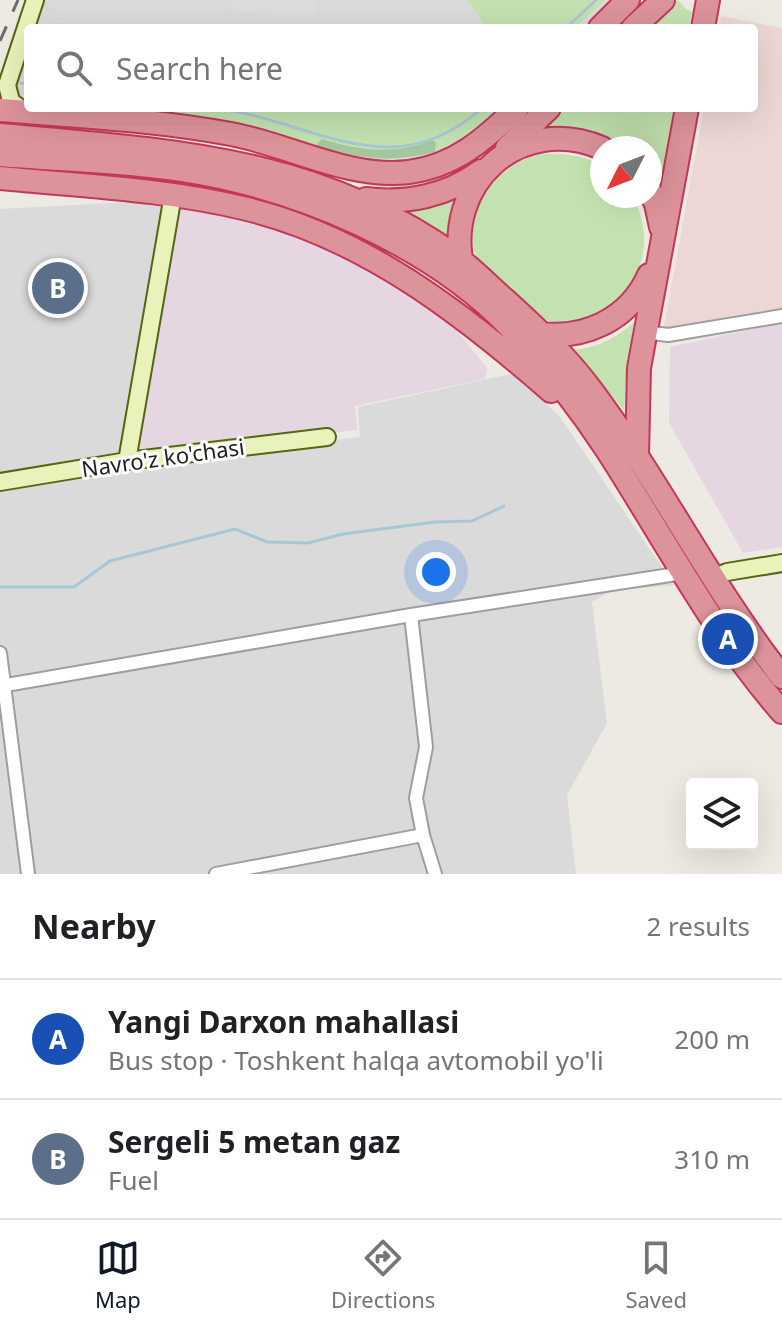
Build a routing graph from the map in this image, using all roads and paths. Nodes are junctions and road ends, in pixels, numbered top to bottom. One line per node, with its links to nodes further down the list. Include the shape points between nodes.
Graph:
1 (35, 0): 5 (street)
2 (628, 0): 6 (highway)
3 (663, 0): 7 (highway)
4 (708, 0): 8 (highway)
5 (26, 24)
6 (604, 24)
7 (637, 24)
8 (704, 24)
9 (24, 29): 10 (street)
10 (4, 82): 12 (street, via 9,97)
11 (0, 110): 13 (highway)
12 (24, 111)
13 (24, 112)
14 (25, 112): 18 (highway)
15 (513, 112): 18 (highway, via 460,156 398,173 366,171 232,134)
16 (545, 112): 23 (highway)
17 (686, 112): 28 (highway)
18 (140, 120): 21 (highway)
19 (0, 135): 21 (highway)
20 (590, 145): 23 (highway, via 551,139)
21 (180, 151): 25 (highway, via 260,167)
22 (0, 155): 30 (highway, via 178,170 270,190 377,233)
23 (491, 163): 25 (highway, via 459,184 424,197 380,200); 29 (highway, via 465,205)
24 (0, 178): 26 (highway)
25 (345, 194): 29 (highway)
26 (173, 195): 36 (highway, via 276,217 385,267 508,354); 38 (street)
27 (656, 208): 28 (highway)
28 (660, 243): 33 (highway); 34 (highway, via 645,284 621,312 580,333)
29 (461, 260): 30 (highway); 34 (highway)
30 (471, 293): 32 (highway)
31 (782, 316): 33 (street, via 668,335)
32 (508, 325): 34 (highway); 36 (highway)
33 (645, 332): 37 (highway)
34 (543, 335): 37 (highway, via 593,392)
35 (327, 437): 38 (street, Navro'z ko'chasi)
36 (606, 449): 41 (highway)
37 (637, 457): 42 (highway)
38 (127, 461): 39 (street, Navro'z ko'chasi)
39 (0, 482)
40 (782, 563): 42 (street)
41 (683, 573): 43 (street); 47 (highway)
42 (713, 578): 45 (highway)
43 (411, 615): 46 (street); 48 (street, via 426,747 416,798)
44 (0, 653): 46 (street)
45 (782, 677)
46 (2, 686): 49 (street)
47 (782, 712)
48 (423, 835): 50 (street); 51 (street)
49 (28, 874)
50 (216, 874)
51 (435, 874)

